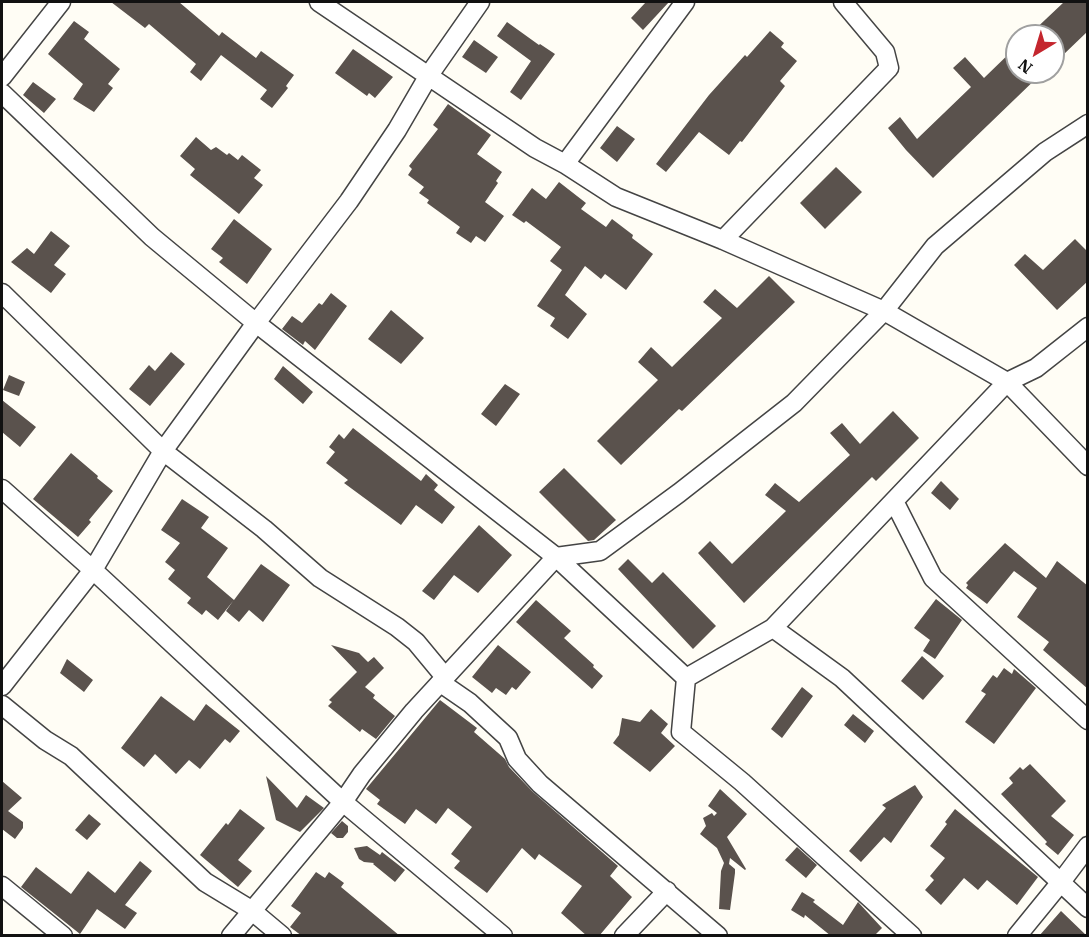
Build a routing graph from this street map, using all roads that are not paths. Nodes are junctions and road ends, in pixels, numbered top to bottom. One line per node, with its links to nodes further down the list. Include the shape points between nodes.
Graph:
1 (61, 2): 7 (street)
2 (318, 2): 6 (street)
3 (480, 2): 6 (street)
4 (685, 2): 10 (street)
5 (843, 2): 11 (street, via 885,52 889,68)
6 (429, 75): 10 (street, via 535,148); 14 (street, via 349,201)
7 (2, 77)
8 (2, 93): 14 (street, via 152,237)
9 (1088, 124): 13 (street, via 1045,152 935,246)
10 (565, 164): 11 (street, via 616,197)
11 (723, 240): 13 (street)
12 (2, 293): 17 (street)
13 (884, 310): 16 (street); 21 (street, via 794,403 680,494 600,551)
14 (256, 323): 17 (street); 21 (street)
15 (1088, 327): 16 (street, via 1036,368)
16 (1007, 382): 18 (street); 20 (street)
17 (163, 451): 22 (street); 25 (street, via 320,578 416,642)
18 (1088, 466)
19 (2, 489): 22 (street)
20 (894, 501): 23 (street); 28 (street, via 933,578)
21 (556, 557): 24 (street); 25 (street)
22 (93, 570): 26 (street); 29 (street)
23 (773, 628): 24 (street); 31 (street, via 842,678)
24 (686, 678): 42 (street, via 681,732)
25 (443, 680): 29 (street, via 384,747); 33 (street, via 508,738 517,759 540,783)
26 (2, 686)
27 (2, 705): 35 (street, via 71,756 205,882)
28 (1088, 720)
29 (343, 802): 35 (street); 39 (street)
30 (1088, 846): 31 (street)
31 (1061, 882): 34 (street); 43 (street)
32 (2, 887): 36 (street)
33 (667, 891): 40 (street); 41 (street)
34 (1088, 908)
35 (251, 910): 37 (street); 38 (street)
36 (62, 936)
37 (231, 936)
38 (282, 936)
39 (503, 936)
40 (624, 936)
41 (718, 936)
42 (912, 936)
43 (1017, 936)

